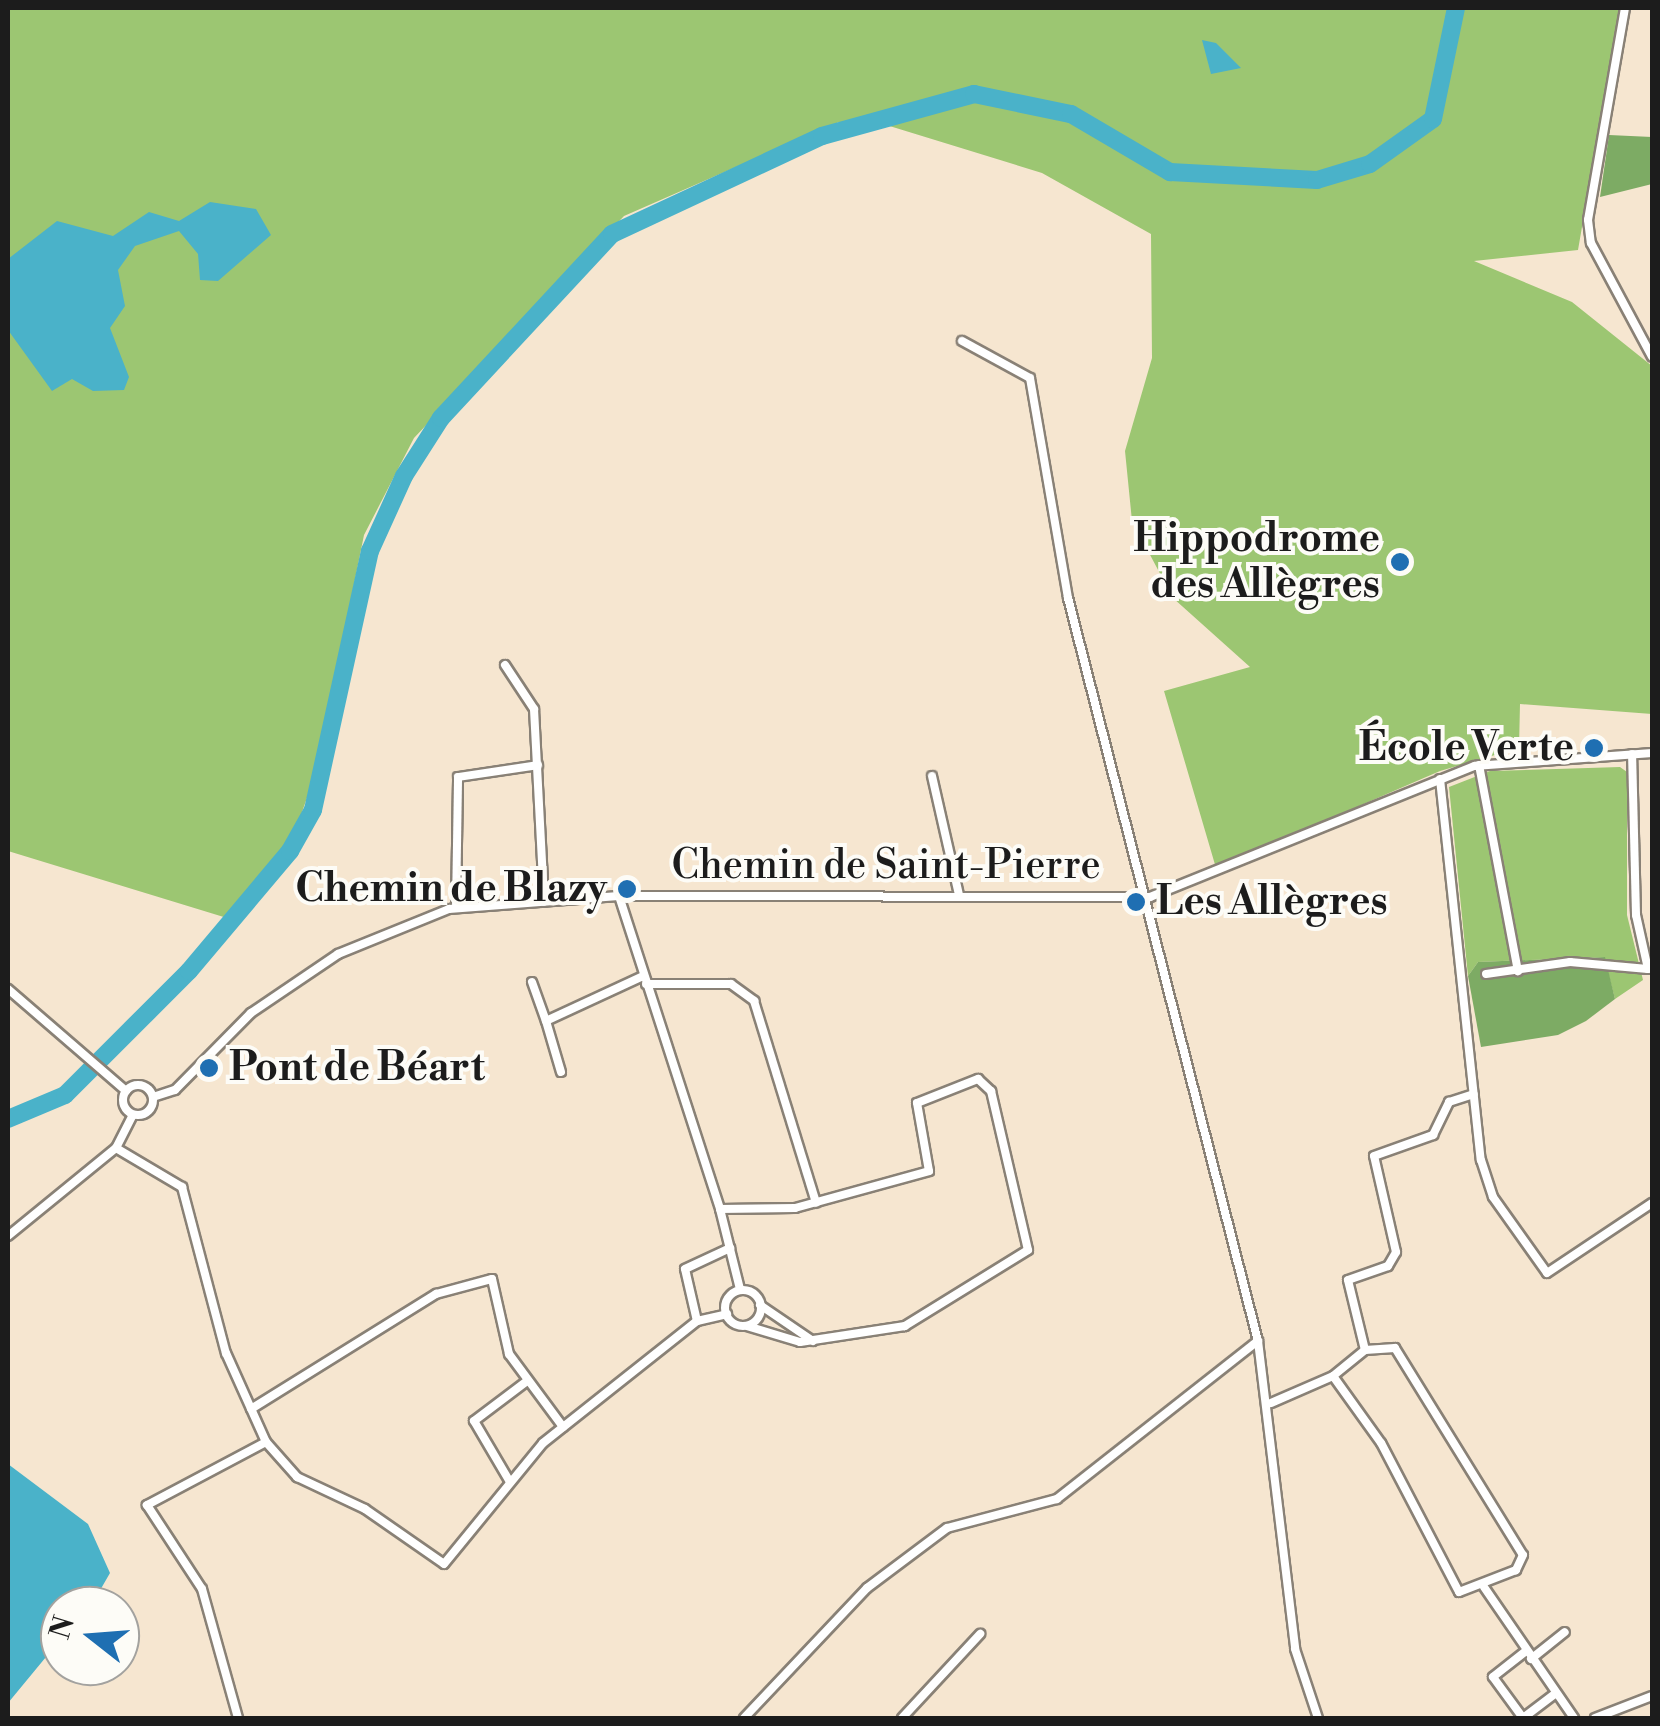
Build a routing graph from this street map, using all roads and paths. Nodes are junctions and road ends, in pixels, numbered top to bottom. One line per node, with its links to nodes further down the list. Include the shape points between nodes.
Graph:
1 (1625, 8): 3 (street, via 1588,220 1591,243)
2 (962, 340): 13 (street, via 1030,378 1068,598)
3 (1652, 357)
4 (506, 665): 7 (street, via 534,709)
5 (1632, 754): 6 (street, Chemin de Saint-Pierre); 8 (street, Chemin de Saint-Pierre); 16 (street, via 1636,916 1648,969 1570,962)
6 (1652, 754)
7 (538, 765): 14 (street); 15 (street, via 458,777)
8 (1479, 765): 10 (street, Chemin de Saint-Pierre); 16 (street)
9 (932, 776): 12 (street)
10 (1440, 779): 13 (street, Chemin de Saint-Pierre); 24 (street)
11 (619, 896): 12 (street, Chemin de Saint-Pierre); 14 (street, Chemin de Saint-Pierre); 18 (street)
12 (959, 896): 13 (street, Chemin de Saint-Pierre)
13 (1150, 896): 39 (street)
14 (544, 902): 15 (street, Chemin de Saint-Pierre)
15 (456, 908): 25 (street, Chemin de Saint-Pierre, via 338,954 251,1014 175,1090)
16 (1518, 971): 17 (street)
17 (1486, 974)
18 (644, 980): 21 (street); 29 (street, via 731,984 754,1001); 30 (street)
19 (532, 982): 21 (street)
20 (8, 990): 23 (street)
21 (546, 1021): 22 (street)
22 (561, 1072)
23 (126, 1091): 25 (street, via 144,1086); 26 (street)
24 (1474, 1094): 28 (street, via 1494,1196 1547,1274); 40 (street, via 1450,1102 1432,1135 1374,1156 1396,1252 1388,1266 1348,1280)
25 (153, 1097): 26 (street, Chemin de Saint-Pierre, via 150,1110)
26 (133, 1115): 27 (street)
27 (116, 1148): 31 (street); 44 (street, via 182,1186)
28 (1652, 1203)
29 (816, 1204): 30 (street); 38 (street, via 930,1171 917,1102 985,1080 1028,1250 916,1322)
30 (720, 1209): 32 (street)
31 (8, 1236)
32 (730, 1248): 33 (street); 36 (street, via 686,1269)
33 (740, 1289): 34 (street); 35 (street, via 726,1298)
34 (760, 1305): 37 (street); 38 (street)
35 (727, 1314): 36 (street); 37 (street)
36 (697, 1321): 45 (street)
37 (746, 1326): 38 (street)
38 (814, 1341)
39 (1258, 1341): 43 (street); 55 (street, via 1057,1499 966,1516 931,1540 867,1588)
40 (1365, 1350): 41 (street); 48 (street, via 1395,1348 1523,1555 1516,1570)
41 (1334, 1376): 43 (street); 48 (street, via 1381,1443 1454,1586)
42 (528, 1381): 44 (street, via 510,1354 492,1280 436,1294); 45 (street); 47 (street, via 474,1421)
43 (1271, 1403): 57 (street, via 1295,1649)
44 (251, 1409): 46 (street)
45 (563, 1427): 47 (street)
46 (266, 1442): 47 (street, via 297,1478 365,1508 444,1564); 54 (street, via 148,1504 202,1590)
47 (510, 1482)
48 (1484, 1587): 51 (street)
49 (1566, 1632): 51 (street)
50 (980, 1634): 56 (street)
51 (1528, 1655): 52 (street); 52 (street, via 1493,1676 1522,1718)
52 (1556, 1693): 58 (street)
53 (1652, 1696): 59 (street)
54 (238, 1718)
55 (744, 1718)
56 (902, 1718)
57 (1318, 1718)
58 (1574, 1718)
59 (1595, 1718)

